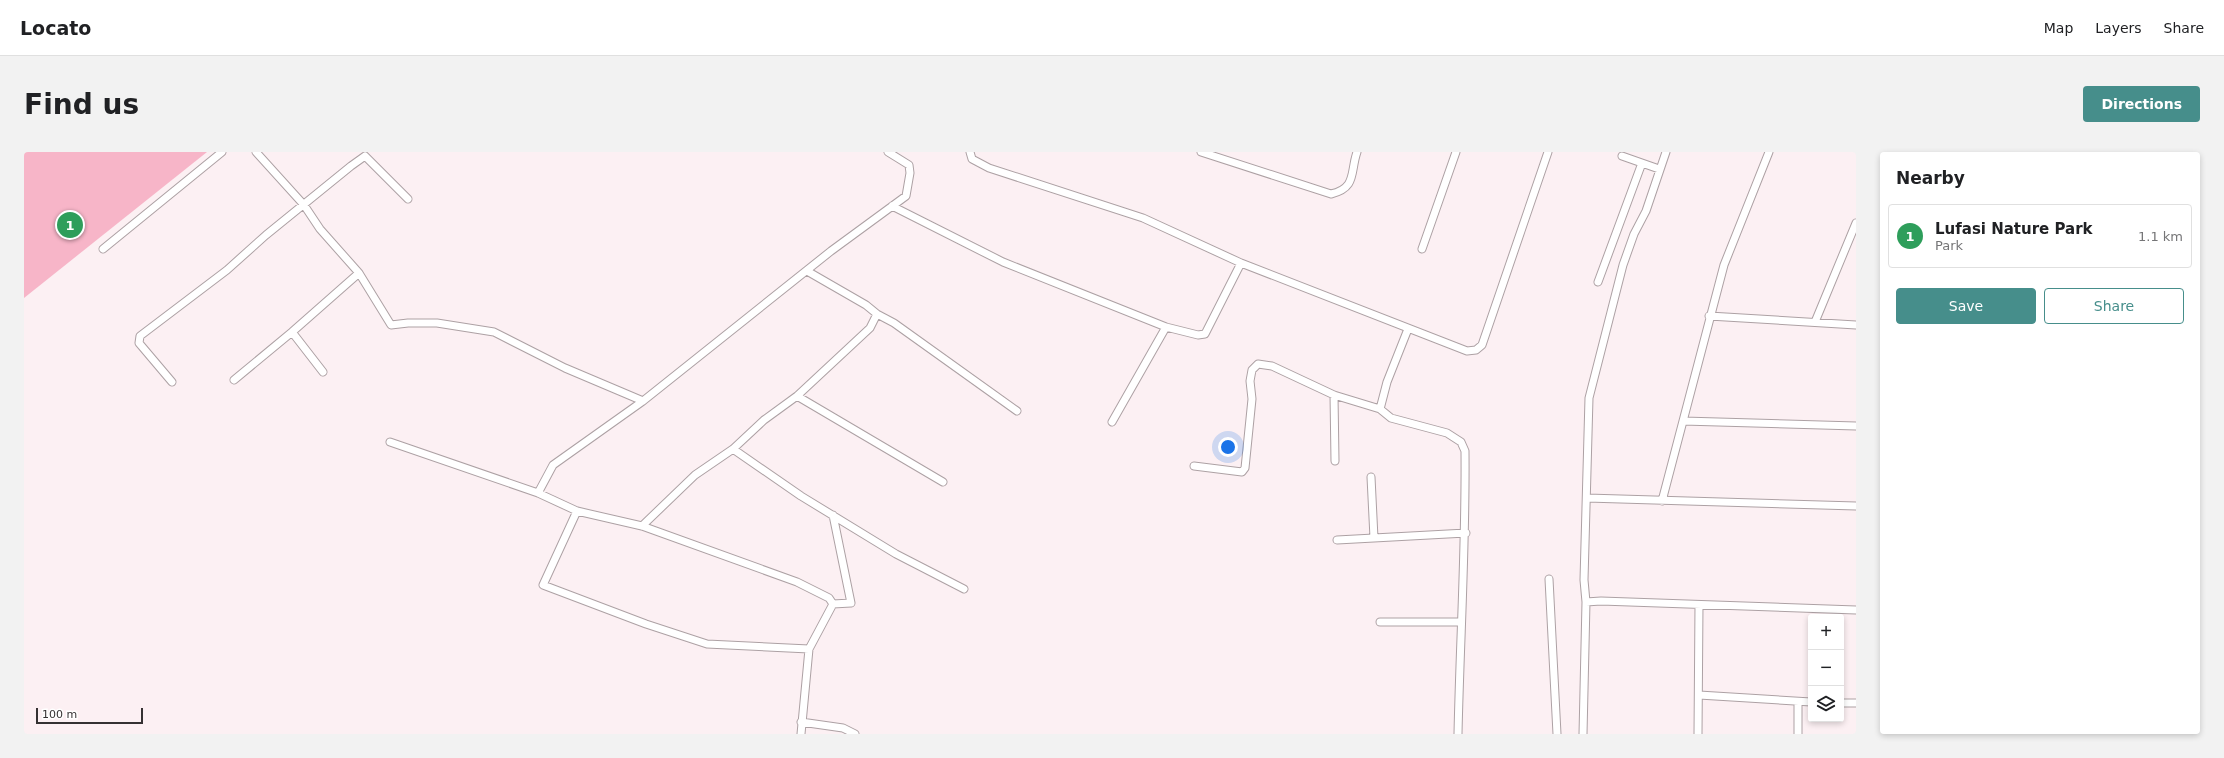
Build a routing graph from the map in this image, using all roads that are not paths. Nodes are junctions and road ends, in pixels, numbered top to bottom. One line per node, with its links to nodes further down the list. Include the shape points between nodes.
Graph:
1 (222, 152): 19 (street)
2 (256, 152): 16 (street)
3 (888, 152): 17 (street, via 909,165 910,173 906,196)
4 (970, 152): 21 (street, via 972,159 989,168 1143,218)
5 (1201, 152): 6 (street, via 1331,194 1344,189 1350,182)
6 (1357, 152)
7 (1456, 152): 20 (street)
8 (1548, 152): 30 (street, via 1482,345 1476,350 1467,351)
9 (1666, 152): 14 (street)
10 (1769, 152): 26 (street, via 1724,265)
11 (368, 154): 15 (street); 16 (street)
12 (1622, 156): 13 (street)
13 (1642, 163): 14 (street); 24 (street)
14 (1659, 169): 50 (street, via 1646,211 1634,234 1623,265 1589,398)
15 (408, 199)
16 (304, 205): 23 (street, via 320,228); 34 (street, via 227,270 140,336 139,343)
17 (892, 206): 22 (street); 29 (street, via 1003,262)
18 (1856, 223): 27 (street)
19 (103, 249)
20 (1422, 249)
21 (1241, 263): 29 (street, via 1205,334 1198,335); 30 (street)
22 (807, 271): 25 (street); 37 (street)
23 (359, 273): 31 (street); 37 (street, via 391,325 408,322 494,332 565,368)
24 (1598, 282)
25 (877, 314): 36 (street, via 870,328); 39 (street, via 894,323)
26 (1709, 316): 27 (street); 40 (street)
27 (1816, 322): 28 (street)
28 (1856, 325)
29 (1166, 327): 41 (street)
30 (1408, 329): 38 (street, via 1387,382)
31 (292, 332): 32 (street); 33 (street)
32 (323, 372)
33 (234, 380)
34 (172, 382)
35 (1334, 395): 38 (street); 45 (street); 46 (street, via 1272,366 1258,364 1252,370 1251,376 1252,399 1245,468 1242,472)
36 (797, 396): 44 (street, via 764,420); 48 (street)
37 (643, 401): 49 (street, via 553,465)
38 (1380, 409): 56 (street, via 1391,418 1447,433 1461,442 1465,451)
39 (1016, 411)
40 (1683, 421): 42 (street); 51 (street)
41 (1112, 422)
42 (1856, 426)
43 (390, 442): 49 (street)
44 (733, 449): 54 (street); 55 (street, via 695,475)
45 (1335, 461)
46 (1194, 466)
47 (1371, 477): 57 (street)
48 (943, 482)
49 (538, 493): 53 (street)
50 (1587, 498): 51 (street); 61 (street, via 1584,580)
51 (1662, 501): 52 (street)
52 (1856, 506)
53 (577, 511): 55 (street); 67 (street, via 543,585 707,644)
54 (833, 515): 60 (street, via 896,554); 62 (street, via 852,602)
55 (642, 526): 62 (street, via 796,582 829,598)
56 (1466, 533): 57 (street); 66 (street)
57 (1374, 538): 58 (street)
58 (1337, 540)
59 (1549, 580): 77 (street)
60 (964, 589)
61 (1586, 602): 63 (street); 78 (street)
62 (833, 604): 67 (street)
63 (1699, 605): 64 (street); 68 (street)
64 (1856, 610)
65 (1380, 622): 66 (street)
66 (1460, 622): 76 (street)
67 (809, 649): 73 (street)
68 (1699, 695): 69 (street); 79 (street)
69 (1798, 702): 70 (street); 80 (street)
70 (1808, 702)
71 (1844, 702): 72 (street)
72 (1856, 703)
73 (802, 722): 74 (street); 75 (street, via 843,728)
74 (801, 734)
75 (855, 734)
76 (1458, 734)
77 (1557, 734)
78 (1583, 734)
79 (1698, 734)
80 (1798, 734)

